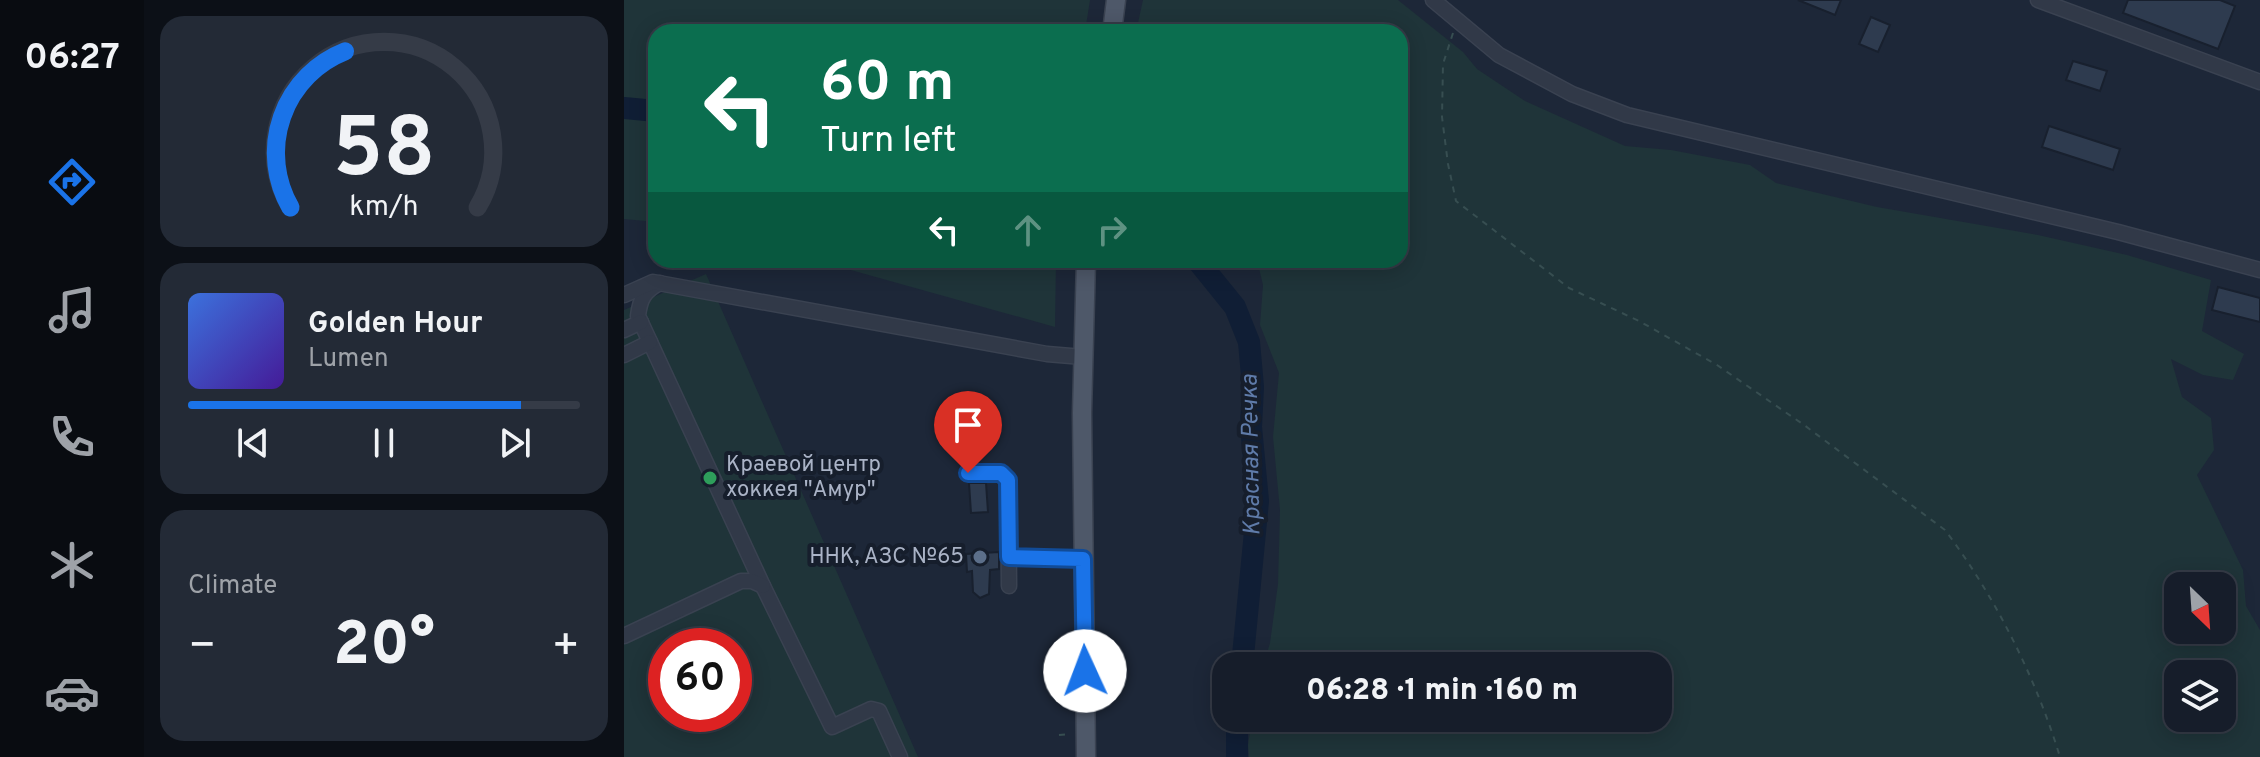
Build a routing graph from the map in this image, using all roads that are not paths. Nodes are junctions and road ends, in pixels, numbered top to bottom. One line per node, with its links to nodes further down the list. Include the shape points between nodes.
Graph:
1 (1116, 0): 4 (main road)
2 (1433, 0): 7 (street, via 1499,55 1572,94 1627,115)
3 (2038, 0): 5 (street)
4 (1113, 24)
5 (2260, 82)
6 (1085, 268): 14 (main road)
7 (2260, 270)
8 (660, 283): 9 (street); 10 (street, via 640,300); 14 (street)
9 (624, 295)
10 (641, 322): 11 (street); 12 (street)
11 (624, 330)
12 (650, 342): 13 (street); 18 (street)
13 (624, 355)
14 (1083, 357): 17 (main road)
15 (968, 473): 16 (street, via 1001,473 1008,480)
16 (1009, 557): 17 (street); 19 (street)
17 (1083, 559): 22 (main road)
18 (763, 586): 20 (street, via 741,581); 21 (street, via 832,727 871,709 879,711)
19 (1009, 586)
20 (624, 636)
21 (900, 757)
22 (1086, 757)

